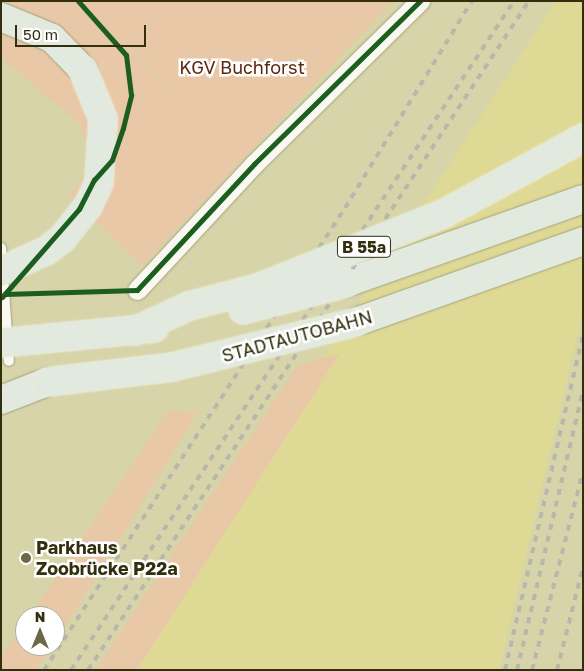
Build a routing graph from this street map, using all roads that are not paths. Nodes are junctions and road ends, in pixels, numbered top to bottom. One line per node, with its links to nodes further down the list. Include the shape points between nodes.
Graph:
1 (420, 1): 10 (street, via 254,164)
2 (1, 17): 9 (highway, bridge, via 52,38 83,70 103,119 99,182 88,206 62,239 46,251)
3 (583, 138): 11 (highway, B 55a, bridge, via 443,214 258,288 189,306)
4 (583, 198): 11 (highway, B 55a, bridge, via 346,283)
5 (583, 240): 8 (highway, STADTAUTOBAHN)
6 (1, 248): 12 (lane)
7 (583, 257): 8 (highway)
8 (520, 265): 13 (highway, STADTAUTOBAHN, bridge, via 356,322 240,353 127,375)
9 (1, 271)
10 (137, 290)
11 (135, 331): 12 (highway, B 55a, bridge)
12 (4, 362): 13 (highway, STADTAUTOBAHN)
13 (47, 382): 14 (highway)
14 (1, 400)

